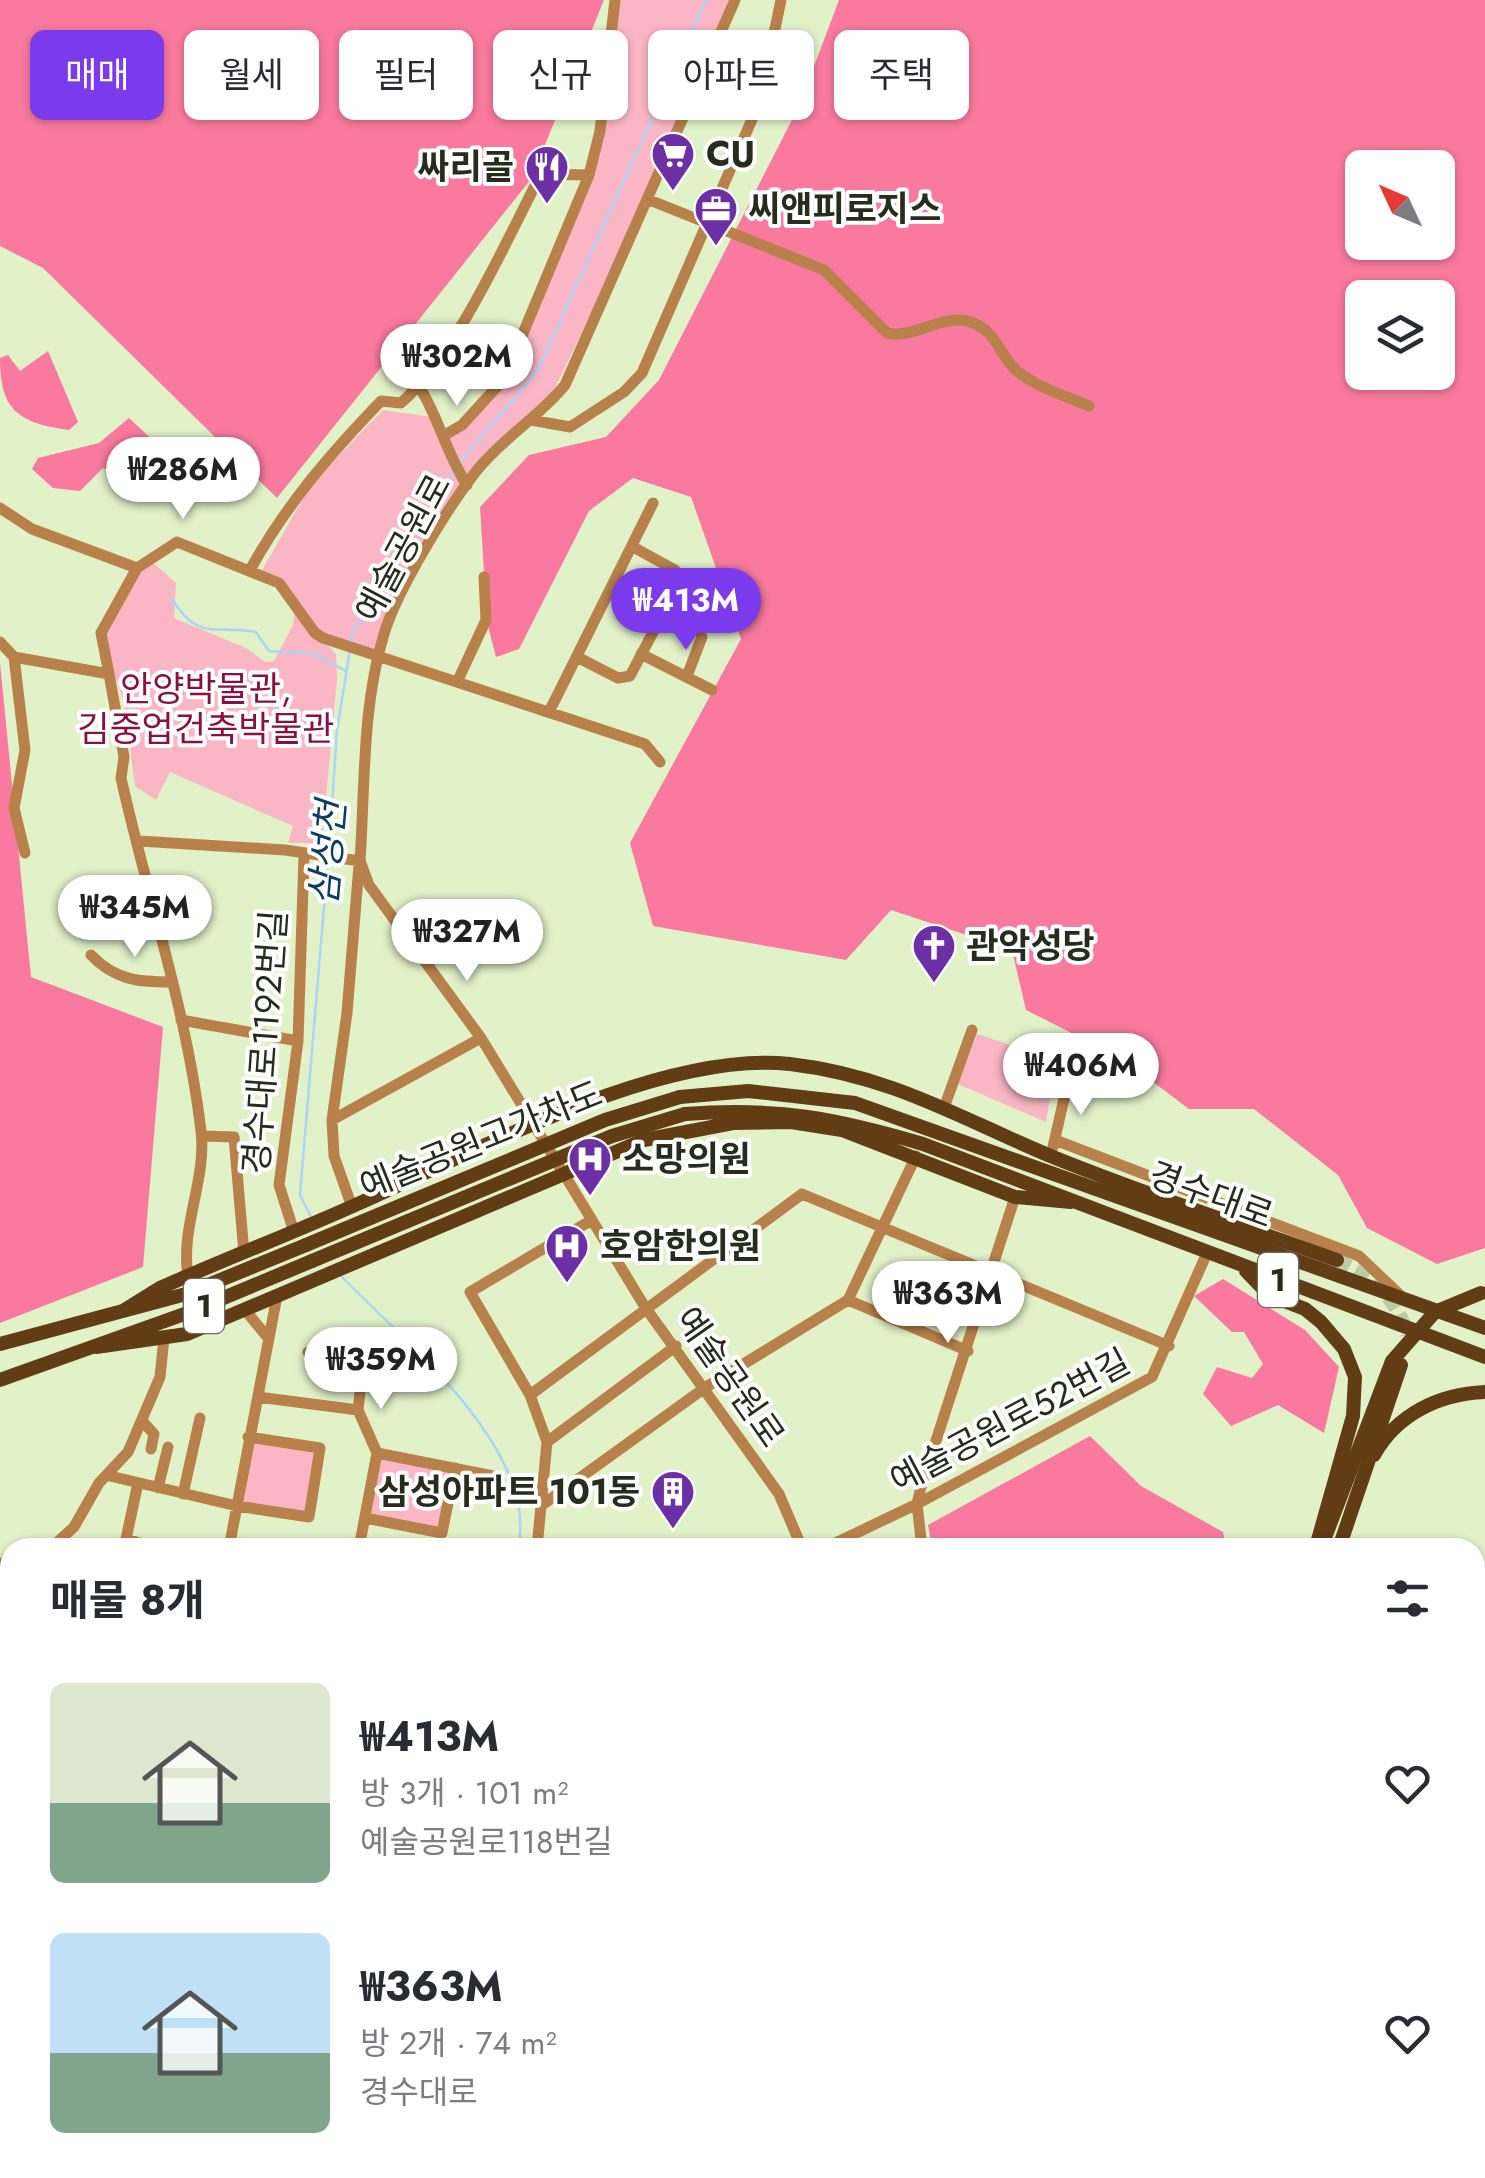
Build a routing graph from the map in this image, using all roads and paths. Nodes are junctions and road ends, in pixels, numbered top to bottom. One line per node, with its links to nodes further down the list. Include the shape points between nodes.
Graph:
1 (615, 0): 4 (street)
2 (735, 0): 5 (street, 예술공원로)
3 (781, 0): 6 (street, via 760,101)
4 (590, 175): 7 (street, via 541,174 477,296); 10 (street, via 504,379 462,425)
5 (647, 199): 6 (street); 9 (street, 예술공원로, via 566,385)
6 (708, 226): 8 (street, via 824,270 887,333 899,336 955,319 973,323 992,333 1014,368); 9 (street, via 642,373 570,427)
7 (419, 386): 10 (street); 16 (street, via 401,403 381,401 312,474)
8 (1088, 406)
9 (531, 420): 11 (street, 예술공원로)
10 (442, 436): 11 (street)
11 (464, 481): 20 (street, 예술공원로)
12 (653, 503): 14 (street)
13 (0, 508): 15 (street, via 32,529)
14 (633, 547): 18 (street, via 681,579); 23 (street)
15 (137, 568): 16 (street, via 177,542); 24 (street, via 102,633)
16 (250, 570): 20 (street, via 279,583 315,633)
17 (484, 577): 26 (street, via 486,620)
18 (669, 602): 21 (street); 25 (street, via 693,618 702,638)
19 (0, 642): 22 (street)
20 (375, 652): 26 (street); 33 (street, 예술공원로)
21 (641, 654): 23 (street, via 630,676 618,678); 25 (street)
22 (14, 657): 24 (street); 31 (street, via 25,750 14,808)
23 (578, 657): 28 (street)
24 (109, 674): 30 (street, via 122,778)
25 (687, 676): 27 (street)
26 (458, 680): 28 (street)
27 (712, 690)
28 (550, 710): 29 (street, via 645,744)
29 (660, 762)
30 (139, 841): 32 (street); 35 (street)
31 (24, 854)
32 (304, 856): 33 (street); 39 (street, 경수대로1192번길)
33 (354, 860): 38 (street, 예술공원로); 44 (street, via 347,1013)
34 (91, 955): 35 (street, via 129,980)
35 (171, 982): 36 (street)
36 (181, 1020): 39 (street); 46 (street)
37 (972, 1030): 42 (street)
38 (481, 1038): 44 (street); 45 (street, 예술공원로)
39 (298, 1042): 57 (street, 경수대로1192번길, via 279,1186)
40 (1071, 1068): 47 (street)
41 (680, 1098): 51 (main road, 경수대로 / 1, via 748,1091 855,1103); 70 (main road, 예술공원고가차도 / 1, bridge, via 606,1120 186,1294)
42 (945, 1105): 45 (main road, via 862,1078 746,1063 650,1080); 49 (main road)
43 (685, 1114): 53 (main road, 경수대로 / 1, via 785,1111 847,1121); 77 (main road, 예술공원고가차도 / 1, bridge, via 612,1136)
44 (332, 1120): 54 (street)
45 (532, 1126): 50 (street, 예술공원로); 54 (main road)
46 (202, 1136): 58 (street, via 234,1137); 63 (street, via 184,1251)
47 (1056, 1140): 49 (street); 65 (street, via 1359,1256)
48 (916, 1156): 50 (main road, via 842,1130 754,1122 644,1140); 52 (main road); 56 (street)
49 (1054, 1157): 51 (main road); 60 (main road)
50 (563, 1176): 55 (street, 예술공원로); 66 (main road)
51 (1083, 1181): 65 (main road, 경수대로 / 1)
52 (1015, 1197): 53 (main road); 62 (street)
53 (1071, 1202): 59 (main road, 경수대로 / 1)
54 (346, 1209): 57 (main road)
55 (590, 1220): 68 (street, 예술공원로); 85 (street, via 470,1292)
56 (882, 1226): 62 (street); 67 (street); 68 (street, via 802,1194)
57 (296, 1231): 58 (main road)
58 (244, 1252): 63 (main road)
59 (1206, 1254): 61 (main road, 경수대로 / 1); 76 (street, 예술공원로52번길)
60 (1337, 1260)
61 (1242, 1267): 80 (main road, 경수대로 / 1); 114 (main road, bridge, via 1269,1295 1305,1309 1339,1340 1350,1361 1357,1394)
62 (993, 1275): 76 (street); 79 (street)
63 (188, 1276): 70 (main road)
64 (1483, 1293): 115 (main road, bridge, via 1435,1312 1392,1361)
65 (1398, 1294): 71 (main road, 경수대로 / 1)
66 (277, 1296): 69 (main road); 73 (street)
67 (848, 1300): 79 (street); 83 (street)
68 (647, 1308): 75 (street, 예술공원로); 85 (street)
69 (245, 1310): 72 (main road); 73 (street)
70 (123, 1311): 74 (main road, 1)
71 (1485, 1328)
72 (164, 1338): 77 (main road); 89 (street, via 160,1377)
73 (268, 1339): 86 (street)
74 (0, 1344)
75 (676, 1346): 83 (street, 예술공원로); 91 (street)
76 (1169, 1346): 103 (street, 예술공원로52번길, via 1152,1378)
77 (96, 1347): 82 (main road, 1)
78 (308, 1352): 87 (street, via 364,1358)
79 (968, 1352): 103 (street)
80 (1485, 1358)
81 (1401, 1364): 99 (main road)
82 (0, 1380)
83 (706, 1387): 102 (street); 111 (street, 예술공원로, via 779,1494)
84 (1485, 1392): 99 (main road, via 1446,1398 1406,1417 1376,1450)
85 (530, 1396): 91 (street)
86 (258, 1397): 87 (street); 90 (street)
87 (358, 1410): 94 (street)
88 (200, 1418): 101 (street)
89 (143, 1422): 93 (street, via 154,1434); 96 (street)
90 (248, 1437): 104 (street); 104 (street, via 320,1448 309,1517)
91 (547, 1442): 102 (street)
92 (168, 1447): 100 (street)
93 (151, 1449)
94 (378, 1453): 95 (street); 105 (street)
95 (455, 1468): 97 (street); 105 (street, via 442,1533)
96 (110, 1476): 98 (street); 106 (street, via 98,1483)
97 (493, 1476)
98 (138, 1483): 100 (street); 107 (street)
99 (1362, 1483): 116 (main road)
100 (158, 1488): 101 (street)
101 (183, 1494): 104 (street)
102 (544, 1503): 110 (street)
103 (917, 1504): 112 (street, 예술공원로52번길); 113 (street)
104 (238, 1506): 108 (street)
105 (365, 1518): 109 (street)
106 (62, 1538)
107 (126, 1538)
108 (230, 1538)
109 (361, 1538)
110 (539, 1538)
111 (798, 1538)
112 (847, 1538)
113 (921, 1538)
114 (1321, 1538)
115 (1322, 1538)
116 (1342, 1538)

